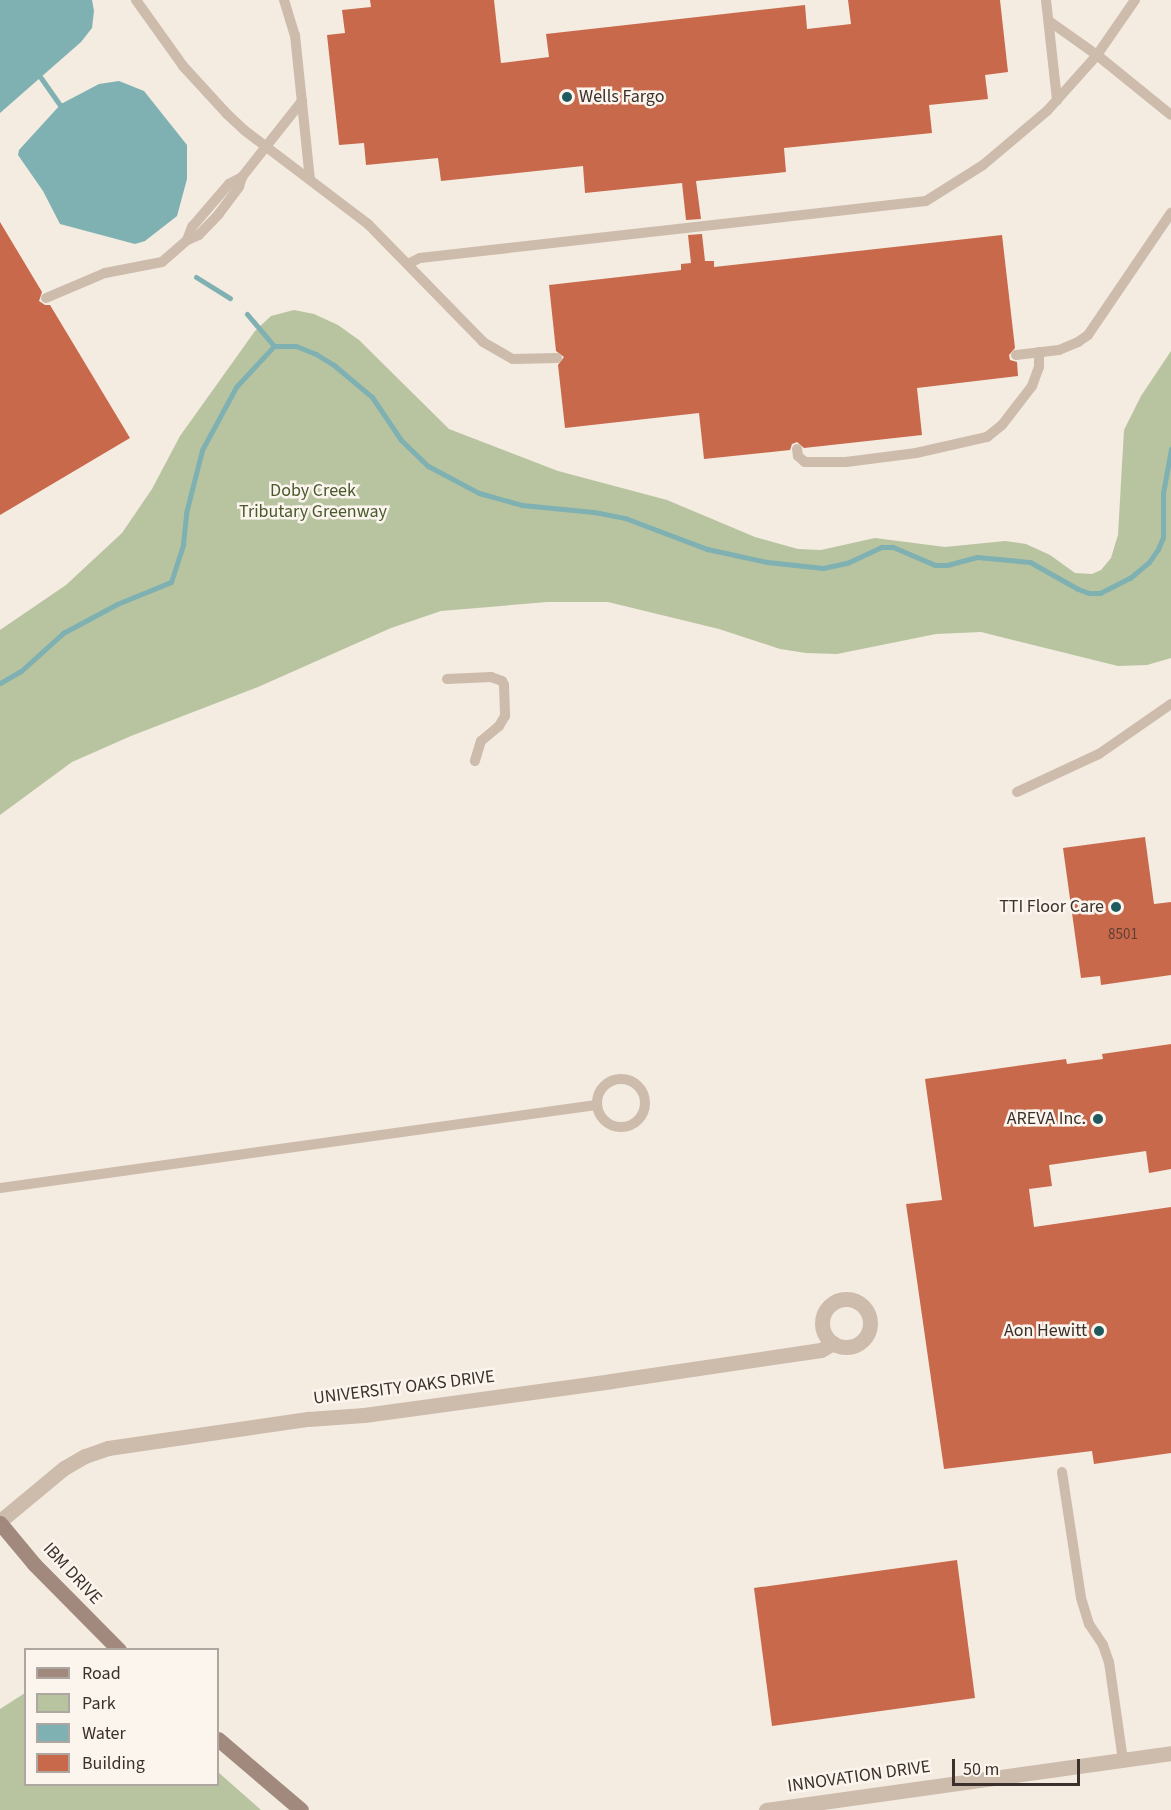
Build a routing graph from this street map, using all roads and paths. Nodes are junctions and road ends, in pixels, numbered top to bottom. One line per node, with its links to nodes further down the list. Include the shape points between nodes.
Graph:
1 (136, 0): 10 (lane, via 195,80 244,130)
2 (284, 0): 8 (lane, via 295,35)
3 (1046, 0): 5 (lane)
4 (1135, 0): 6 (lane)
5 (1049, 21): 6 (lane); 7 (lane)
6 (1097, 56): 7 (lane); 9 (lane)
7 (1057, 100): 13 (lane, via 983,165 920,203 420,258)
8 (302, 101): 10 (lane); 11 (lane)
9 (1171, 116)
10 (266, 146): 11 (lane); 14 (lane, via 242,177 229,184 192,227 187,240 162,262 105,273)
11 (310, 179): 13 (lane, via 362,219)
12 (1171, 213): 15 (lane, via 1088,335 1069,347)
13 (408, 264): 17 (lane, via 493,350 523,361)
14 (46, 298)
15 (1039, 352): 16 (lane); 18 (lane, via 1039,367 1032,386 1002,425 987,436 936,449 846,462 805,462 798,456)
16 (1016, 355)
17 (557, 358)
18 (798, 449)
19 (447, 679): 21 (lane, via 491,677 504,685 505,716 481,741)
20 (1171, 704): 22 (lane, via 1099,754)
21 (475, 761)
22 (1017, 792)
23 (596, 1105): 23 (lane, via 609,1124 624,1127 639,1120 646,1105 636,1083 620,1078 605,1084); 24 (lane)
24 (0, 1188)
25 (833, 1343): 27 (street, UNIVERSITY OAKS DRIVE, via 820,1350 611,1382 108,1448 74,1462)
26 (1062, 1472): 31 (lane, via 1081,1598 1089,1624 1109,1662)
27 (0, 1522): 28 (street, IBM DRIVE, via 42,1572)
28 (117, 1648)
29 (219, 1740): 32 (street)
30 (1171, 1753): 31 (street, INNOVATION DRIVE)
31 (1123, 1760): 33 (street, INNOVATION DRIVE)
32 (301, 1810)
33 (766, 1810)

